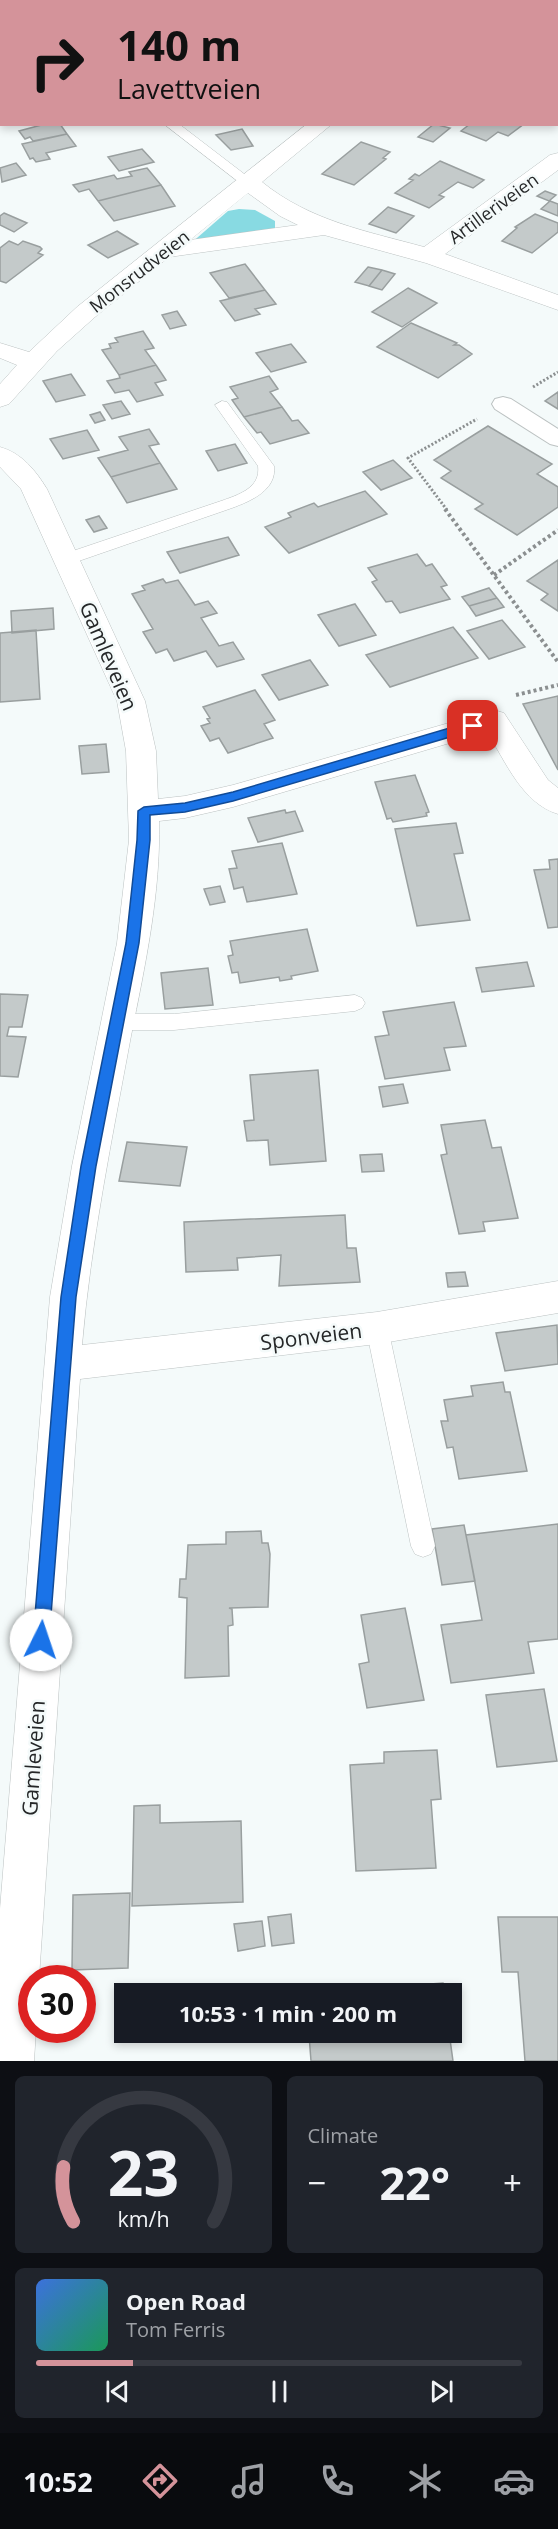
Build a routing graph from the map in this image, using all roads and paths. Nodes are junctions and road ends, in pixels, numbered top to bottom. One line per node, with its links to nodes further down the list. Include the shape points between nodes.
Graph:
1 (173, 126): 4 (lane)
2 (319, 126): 4 (street, Monsrudveien)
3 (558, 160): 7 (street, Artilleriveien)
4 (249, 183): 5 (street, Artilleriveien, via 297,218); 6 (street, Monsrudveien)
5 (323, 228): 6 (street, Artilleriveien); 7 (street, Artilleriveien)
6 (165, 251): 10 (street, Monsrudveien, via 86,312)
7 (427, 256): 8 (street, Artilleriveien)
8 (558, 303)
9 (0, 350): 10 (street)
10 (33, 362): 12 (street)
11 (558, 372): 13 (path)
12 (0, 399)
13 (503, 404): 15 (street); 19 (path, via 408,458)
14 (222, 405): 18 (lane, via 266,465 265,482 260,487 219,507)
15 (558, 440)
16 (0, 455): 18 (street, Gamleveien, via 27,476)
17 (558, 530): 19 (path)
18 (67, 559): 22 (street, Gamleveien, via 131,701 141,751)
19 (494, 575): 20 (path)
20 (558, 662)
21 (558, 803): 22 (street, via 537,788 494,720 233,796)
22 (144, 811): 24 (street, Gamleveien, via 138,909)
23 (355, 1003): 24 (lane, via 174,1022)
24 (118, 1022): 27 (street, Gamleveien, via 79,1222)
25 (558, 1297): 26 (street, Sponveien)
26 (376, 1328): 27 (street, Sponveien); 28 (lane)
27 (63, 1364): 29 (street, Gamleveien)
28 (423, 1546)
29 (10, 2061)

